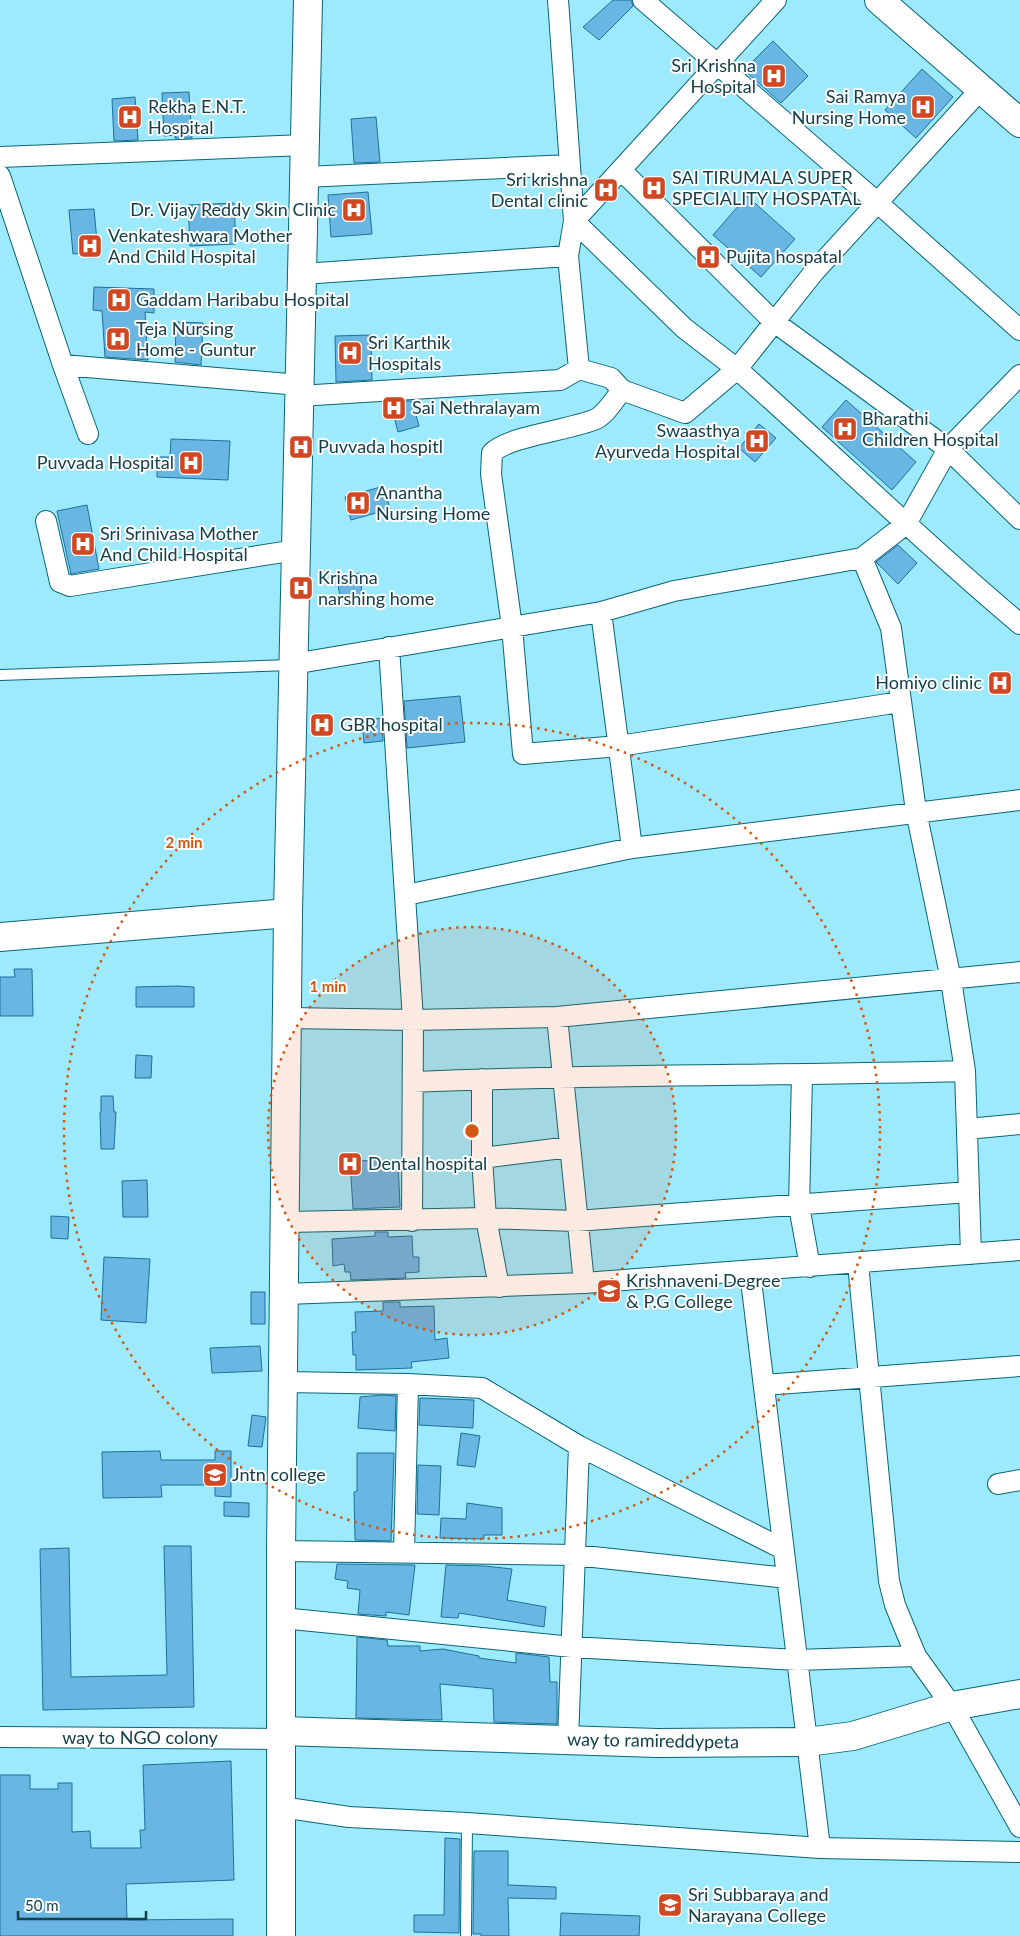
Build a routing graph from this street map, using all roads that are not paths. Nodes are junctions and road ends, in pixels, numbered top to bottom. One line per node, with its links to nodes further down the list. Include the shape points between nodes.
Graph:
1 (308, 0): 9 (main road)
2 (558, 0): 11 (street)
3 (643, 0): 6 (street)
4 (776, 0): 6 (street)
5 (879, 0): 7 (main road)
6 (717, 64): 12 (street); 15 (street)
7 (981, 89): 8 (main road); 15 (street)
8 (1020, 123)
9 (306, 145): 10 (street); 14 (main road)
10 (0, 157)
11 (570, 165): 14 (street); 16 (street)
12 (621, 170): 16 (street); 19 (street)
13 (0, 176): 21 (street)
14 (304, 178): 18 (main road)
15 (878, 203): 19 (street); 20 (street)
16 (574, 221): 17 (street); 23 (street, via 684,328)
17 (568, 256): 18 (street); 22 (street)
18 (302, 274): 26 (main road)
19 (773, 321): 23 (street); 28 (street)
20 (1020, 330)
21 (63, 365): 26 (street); 27 (street)
22 (579, 369): 25 (street, via 611,378); 26 (street, via 560,380)
23 (737, 369): 25 (street, via 685,413); 31 (street, via 821,442)
24 (1020, 375): 28 (street)
25 (622, 390): 36 (street, via 598,418 520,440 496,448 492,453 491,474)
26 (300, 391): 32 (main road)
27 (88, 434)
28 (948, 448): 29 (street); 31 (street)
29 (1020, 520)
30 (46, 521): 32 (street, via 60,582 70,586)
31 (906, 524): 33 (street); 35 (street)
32 (296, 550): 38 (main road)
33 (862, 558): 34 (street, via 674,592); 40 (street, via 891,628)
34 (601, 612): 36 (street); 41 (street)
35 (1020, 624)
36 (512, 627): 37 (street); 41 (street, via 523,754)
37 (388, 647): 38 (street); 45 (street)
38 (293, 665): 39 (lane); 46 (main road)
39 (0, 675)
40 (900, 702): 41 (street); 43 (street)
41 (619, 746): 44 (street)
42 (1020, 800): 43 (street)
43 (916, 811): 44 (street); 49 (street)
44 (632, 848): 45 (street)
45 (406, 895): 52 (street)
46 (288, 913): 47 (main road); 51 (main road)
47 (0, 937)
48 (1020, 972): 49 (street)
49 (951, 980): 50 (street); 53 (street)
50 (556, 1017): 52 (street); 55 (street)
51 (287, 1018): 52 (street); 67 (main road)
52 (413, 1020): 57 (street)
53 (966, 1071): 54 (street); 59 (street)
54 (802, 1075): 55 (street); 63 (street)
55 (564, 1076): 56 (street); 60 (street)
56 (482, 1079): 57 (street); 61 (street)
57 (412, 1082): 65 (street)
58 (1020, 1124): 59 (street)
59 (967, 1129): 62 (street)
60 (570, 1147): 61 (street); 66 (street)
61 (482, 1158): 64 (street)
62 (969, 1192): 63 (street); 69 (street)
63 (799, 1206): 66 (street); 71 (street)
64 (486, 1218): 65 (street); 66 (street); 74 (street)
65 (412, 1221): 67 (street)
66 (576, 1221): 73 (street)
67 (286, 1222): 75 (main road)
68 (1020, 1250): 69 (street)
69 (971, 1254): 70 (street)
70 (858, 1264): 71 (street); 77 (street)
71 (810, 1267): 72 (street)
72 (750, 1272): 73 (street); 80 (street)
73 (584, 1283): 74 (street)
74 (499, 1287): 75 (street)
75 (285, 1294): 78 (main road)
76 (1020, 1366): 77 (street)
77 (869, 1377): 80 (street); 91 (street, via 889,1582)
78 (284, 1382): 79 (street); 85 (main road)
79 (408, 1384): 81 (street, via 482,1388); 86 (street)
80 (764, 1385): 84 (street)
81 (579, 1446): 84 (street); 87 (street)
82 (1020, 1480): 83 (street)
83 (998, 1484)
84 (783, 1549): 88 (street)
85 (281, 1551): 86 (street); 89 (main road)
86 (404, 1552): 87 (street)
87 (575, 1555): 88 (street); 90 (street)
88 (787, 1578): 92 (street)
89 (282, 1618): 90 (street); 95 (main road)
90 (572, 1647): 92 (street); 97 (street)
91 (916, 1656): 92 (street); 94 (street)
92 (797, 1660): 98 (street)
93 (1020, 1694): 94 (main road, way to ramireddypeta)
94 (952, 1706): 98 (main road, way to ramireddypeta, via 853,1736); 100 (street)
95 (281, 1735): 96 (street, way to NGO colony); 97 (main road, way to ramireddypeta); 99 (main road)
96 (0, 1737)
97 (568, 1740): 98 (main road, way to ramireddypeta)
98 (807, 1742): 102 (street)
99 (281, 1807): 101 (street, via 349,1817); 104 (main road)
100 (1017, 1815)
101 (467, 1823): 102 (street); 105 (lane)
102 (820, 1848): 103 (street)
103 (1020, 1852)
104 (282, 1936)
105 (466, 1936)

